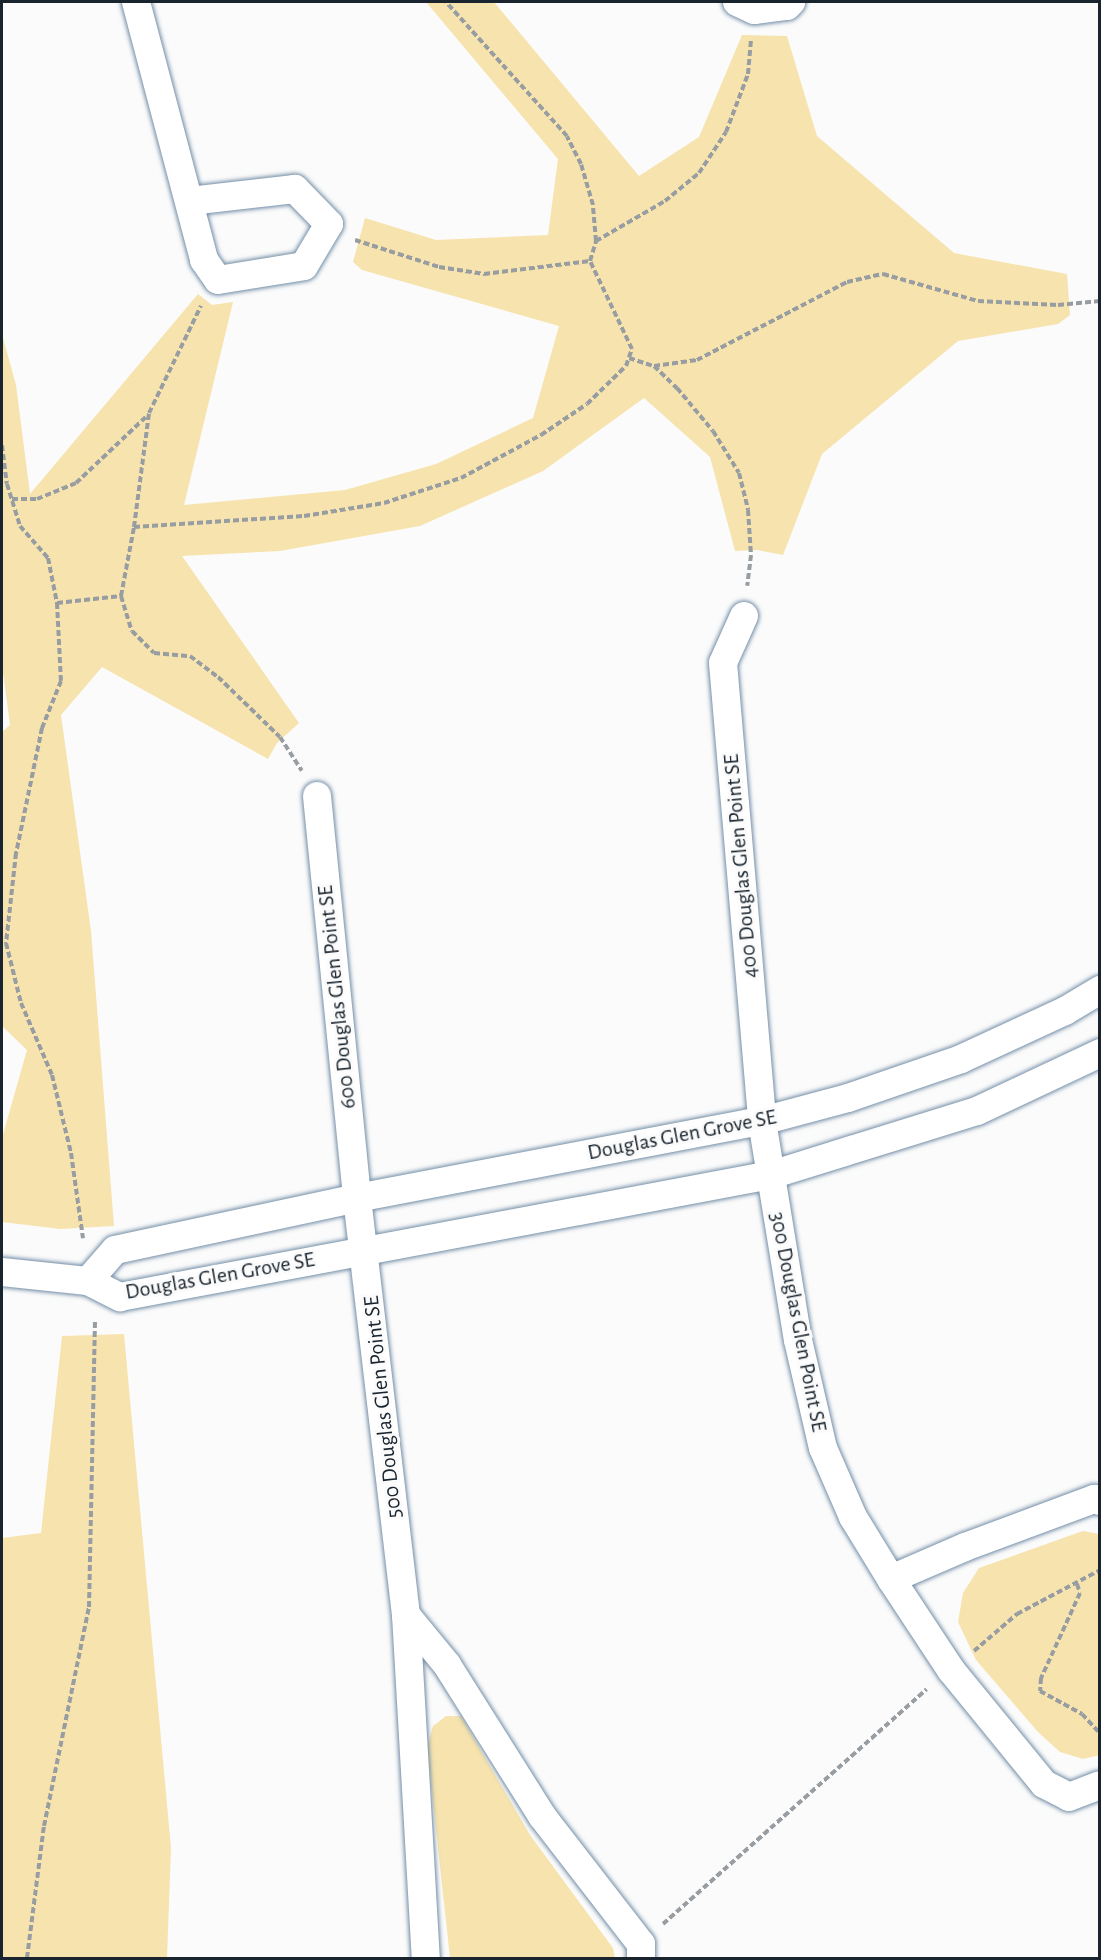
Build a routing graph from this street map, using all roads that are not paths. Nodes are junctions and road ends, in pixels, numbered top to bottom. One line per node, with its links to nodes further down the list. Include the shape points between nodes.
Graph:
1 (136, 2): 4 (street)
2 (791, 2): 3 (street, via 787,6)
3 (746, 6)
4 (190, 201): 4 (street, via 204,260 218,280 304,266 329,224 295,189)
5 (744, 616): 9 (street, 400 Douglas Glen Point SE, via 723,663)
6 (317, 796): 11 (street, 600 Douglas Glen Point SE)
7 (1100, 990): 9 (street, Douglas Glen Grove SE, via 1065,1011 961,1059 848,1098)
8 (1100, 1053): 10 (street, Douglas Glen Grove SE, via 977,1111)
9 (762, 1121): 10 (street, 300 Douglas Glen Point SE); 11 (street, Douglas Glen Grove SE)
10 (771, 1175): 12 (street, Douglas Glen Grove SE); 16 (street, 300 Douglas Glen Point SE, via 798,1340 823,1448 853,1517)
11 (357, 1198): 12 (street, 500 Douglas Glen Point SE); 14 (street, Douglas Glen Grove SE, via 115,1250)
12 (366, 1250): 14 (street, Douglas Glen Grove SE, via 120,1297); 17 (street, 500 Douglas Glen Point SE)
13 (2, 1272): 14 (street)
14 (88, 1281)
15 (1100, 1501): 16 (street, via 1094,1499 964,1547)
16 (891, 1580): 18 (street, 300 Douglas Glen Point SE, via 951,1670 1044,1784 1069,1797)
17 (406, 1615): 19 (street, via 447,1665 542,1816); 20 (street, 500 Douglas Glen Point SE)
18 (1100, 1785)
19 (641, 1951)
20 (426, 1959)

